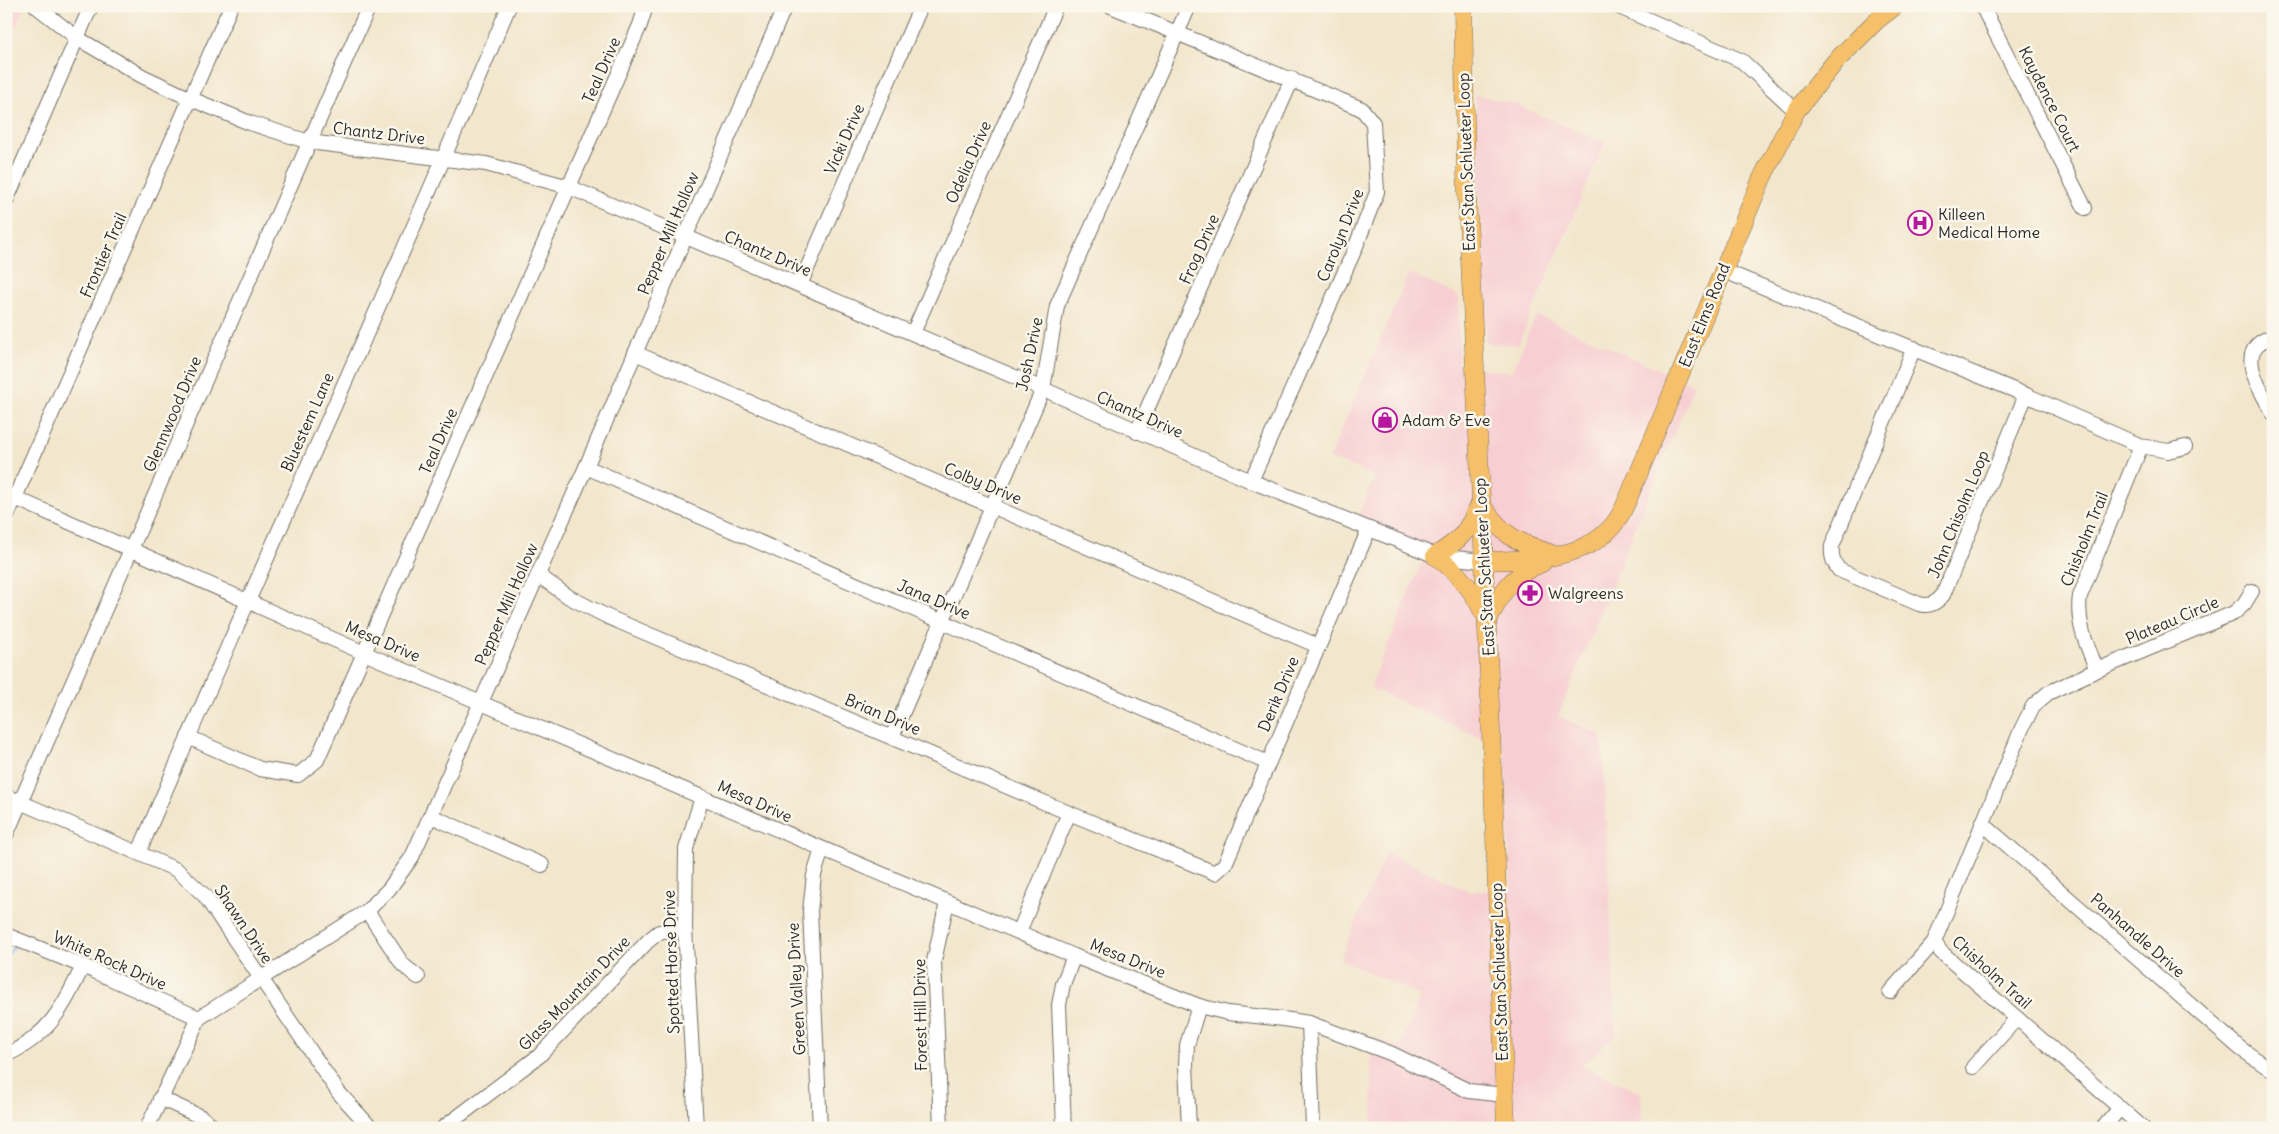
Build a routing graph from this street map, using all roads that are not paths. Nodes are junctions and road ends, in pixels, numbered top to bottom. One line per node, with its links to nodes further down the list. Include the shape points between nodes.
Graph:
1 (36, 6): 17 (street, Chantz Drive)
2 (91, 6): 17 (street)
3 (231, 6): 19 (street, Frontier Trail)
4 (370, 6): 21 (street, Glennwood Drive)
5 (509, 6): 22 (street, Bluestem Lane)
6 (646, 6): 23 (street, Teal Drive)
7 (785, 6): 26 (street, Pepper Mill Hollow)
8 (921, 6): 28 (street, Vicki Drive)
9 (1056, 6): 29 (street, Odelia Drive)
10 (1111, 6): 16 (street, Carolyn Drive)
11 (1189, 6): 16 (street, Josh Drive)
12 (1463, 6): 42 (main road, East Stan Schlueter Loop, via 1465,164)
13 (1617, 6): 20 (street, via 1742,61)
14 (1895, 6): 20 (main road, East Elms Road, via 1835,62)
15 (1982, 6): 25 (street, Kaydence Court)
16 (1176, 34): 18 (street, Carolyn Drive); 33 (street, Josh Drive, via 1057,306)
17 (77, 38): 19 (street, Chantz Drive, via 142,76); 24 (street)
18 (1292, 79): 36 (street, Frog Drive); 40 (street, Carolyn Drive, via 1362,109 1373,123 1377,192)
19 (191, 99): 21 (street, Chantz Drive); 41 (street, Frontier Trail)
20 (1796, 111): 27 (main road, East Elms Road, via 1762,178)
21 (309, 142): 22 (street, Chantz Drive); 46 (street, Glennwood Drive)
22 (444, 159): 23 (street, Chantz Drive, via 486,164); 52 (street, Bluestem Lane)
23 (568, 187): 26 (street, Chantz Drive); 56 (street, Teal Drive)
24 (6, 201)
25 (2085, 208)
26 (685, 237): 28 (street, Chantz Drive); 32 (street, Pepper Mill Hollow)
27 (1722, 270): 31 (street); 47 (main road, East Elms Road, via 1617,519 1602,538)
28 (800, 285): 29 (street, Chantz Drive)
29 (913, 333): 33 (street, Chantz Drive)
30 (2273, 337): 35 (street, via 2257,347 2251,363)
31 (1914, 348): 34 (street); 34 (street, John Chisolm Loop, via 1832,546 1832,560 1840,570 1910,600 1926,606 1943,596)
32 (635, 353): 39 (street, Pepper Mill Hollow); 43 (street, Colby Drive)
33 (1043, 389): 36 (street, Chantz Drive); 43 (street, Josh Drive)
34 (2026, 395): 37 (street)
35 (2273, 413)
36 (1137, 432): 40 (street, Chantz Drive)
37 (2140, 446): 38 (street, via 2168,451); 57 (street, Chisholm Trail, via 2080,596 2080,626)
38 (2185, 447)
39 (586, 467): 50 (street, Pepper Mill Hollow); 53 (street, Jana Drive)
40 (1251, 481): 45 (street, Chantz Drive)
41 (11, 496): 44 (street, Frontier Trail); 46 (street, Mesa Drive)
42 (1480, 503): 47 (main road, via 1494,524 1512,538); 48 (main road, via 1460,540); 49 (main road, East Stan Schlueter Loop)
43 (992, 506): 53 (street, Josh Drive); 55 (street, Colby Drive)
44 (6, 518)
45 (1368, 529): 48 (street, Chantz Drive); 55 (street, Derik Drive)
46 (133, 549): 52 (street, Mesa Drive); 64 (street, Glennwood Drive)
47 (1555, 555): 49 (main road, East Elms Road); 54 (main road, via 1516,576)
48 (1435, 556): 49 (street, Chantz Drive); 54 (main road, via 1462,579 1477,598)
49 (1483, 561): 54 (main road, East Stan Schlueter Loop)
50 (538, 575): 58 (street, Pepper Mill Hollow); 60 (street, Brian Drive, via 569,597 608,617)
51 (2252, 591): 57 (street, Plateau Circle, via 2234,613)
52 (247, 600): 56 (street, Mesa Drive); 59 (street, Bluestem Lane)
53 (942, 622): 60 (street, Josh Drive); 61 (street, Jana Drive)
54 (1486, 622): 91 (main road, East Stan Schlueter Loop)
55 (1318, 646): 61 (street, Derik Drive)
56 (364, 653): 58 (street, Mesa Drive); 59 (street, Teal Drive, via 318,760 298,775 260,768)
57 (2097, 670): 67 (street, Chisholm Trail, via 2048,693 2034,706)
58 (482, 702): 63 (street, Mesa Drive); 66 (street, Pepper Mill Hollow)
59 (188, 736): 70 (street, Bluestem Lane)
60 (892, 737): 65 (street, Brian Drive)
61 (1268, 763): 72 (street, Derik Drive, via 1225,864)
62 (6, 796): 64 (street, Shawn Drive)
63 (702, 797): 69 (street, Mesa Drive); 75 (street, Spotted Horse Drive, via 686,849)
64 (22, 802): 68 (street, Glennwood Drive); 70 (street, Shawn Drive)
65 (1068, 814): 72 (street, Brian Drive, via 1216,873); 76 (street)
66 (431, 816): 71 (street); 74 (street, Pepper Mill Hollow, via 412,857 389,889)
67 (1982, 823): 78 (street, Chisholm Trail); 90 (street, Panhandle Drive, via 2241,1049)
68 (6, 835)
69 (822, 849): 73 (street, Mesa Drive); 99 (street, Green Valley Drive, via 814,875 810,911)
70 (139, 852): 82 (street, Shawn Drive, via 177,870 205,896)
71 (542, 865)
72 (1219, 871)
73 (947, 902): 76 (street, Mesa Drive); 100 (street, Forest Hill Drive, via 934,960)
74 (367, 911): 81 (street, via 403,965); 82 (street, Pepper Mill Hollow)
75 (685, 927): 97 (street, Glass Mountain Drive, via 659,932 648,941 539,1056); 98 (street, Spotted Horse Drive)
76 (1019, 932): 79 (street, Mesa Drive)
77 (6, 935): 80 (street, White Rock Drive)
78 (1934, 942): 83 (street); 86 (street, Chisholm Trail)
79 (1074, 956): 84 (street, Mesa Drive); 101 (street, via 1059,1005)
80 (83, 966): 85 (street, White Rock Drive); 88 (street, via 54,1020 39,1036)
81 (418, 977)
82 (261, 980): 85 (street, Pepper Mill Hollow); 96 (street, Shawn Drive, via 339,1093)
83 (1890, 992)
84 (1199, 1006): 87 (street, Mesa Drive); 102 (street, via 1187,1045)
85 (199, 1018): 92 (street)
86 (2017, 1018): 89 (street); 93 (street, Chisholm Trail)
87 (1308, 1024): 91 (street, Mesa Drive, via 1390,1053 1469,1091); 103 (street)
88 (6, 1055)
89 (1973, 1067)
90 (2273, 1071)
91 (1504, 1095): 104 (main road, East Stan Schlueter Loop)
92 (160, 1098): 94 (street); 95 (street, via 201,1116)
93 (2120, 1108): 105 (street); 106 (street, Chisholm Trail)
94 (147, 1128)
95 (215, 1128)
96 (371, 1128)
97 (443, 1128)
98 (696, 1128)
99 (820, 1128)
100 (941, 1128)
101 (1064, 1128)
102 (1189, 1128)
103 (1313, 1128)
104 (1506, 1128)
105 (2103, 1128)
106 (2143, 1128)

